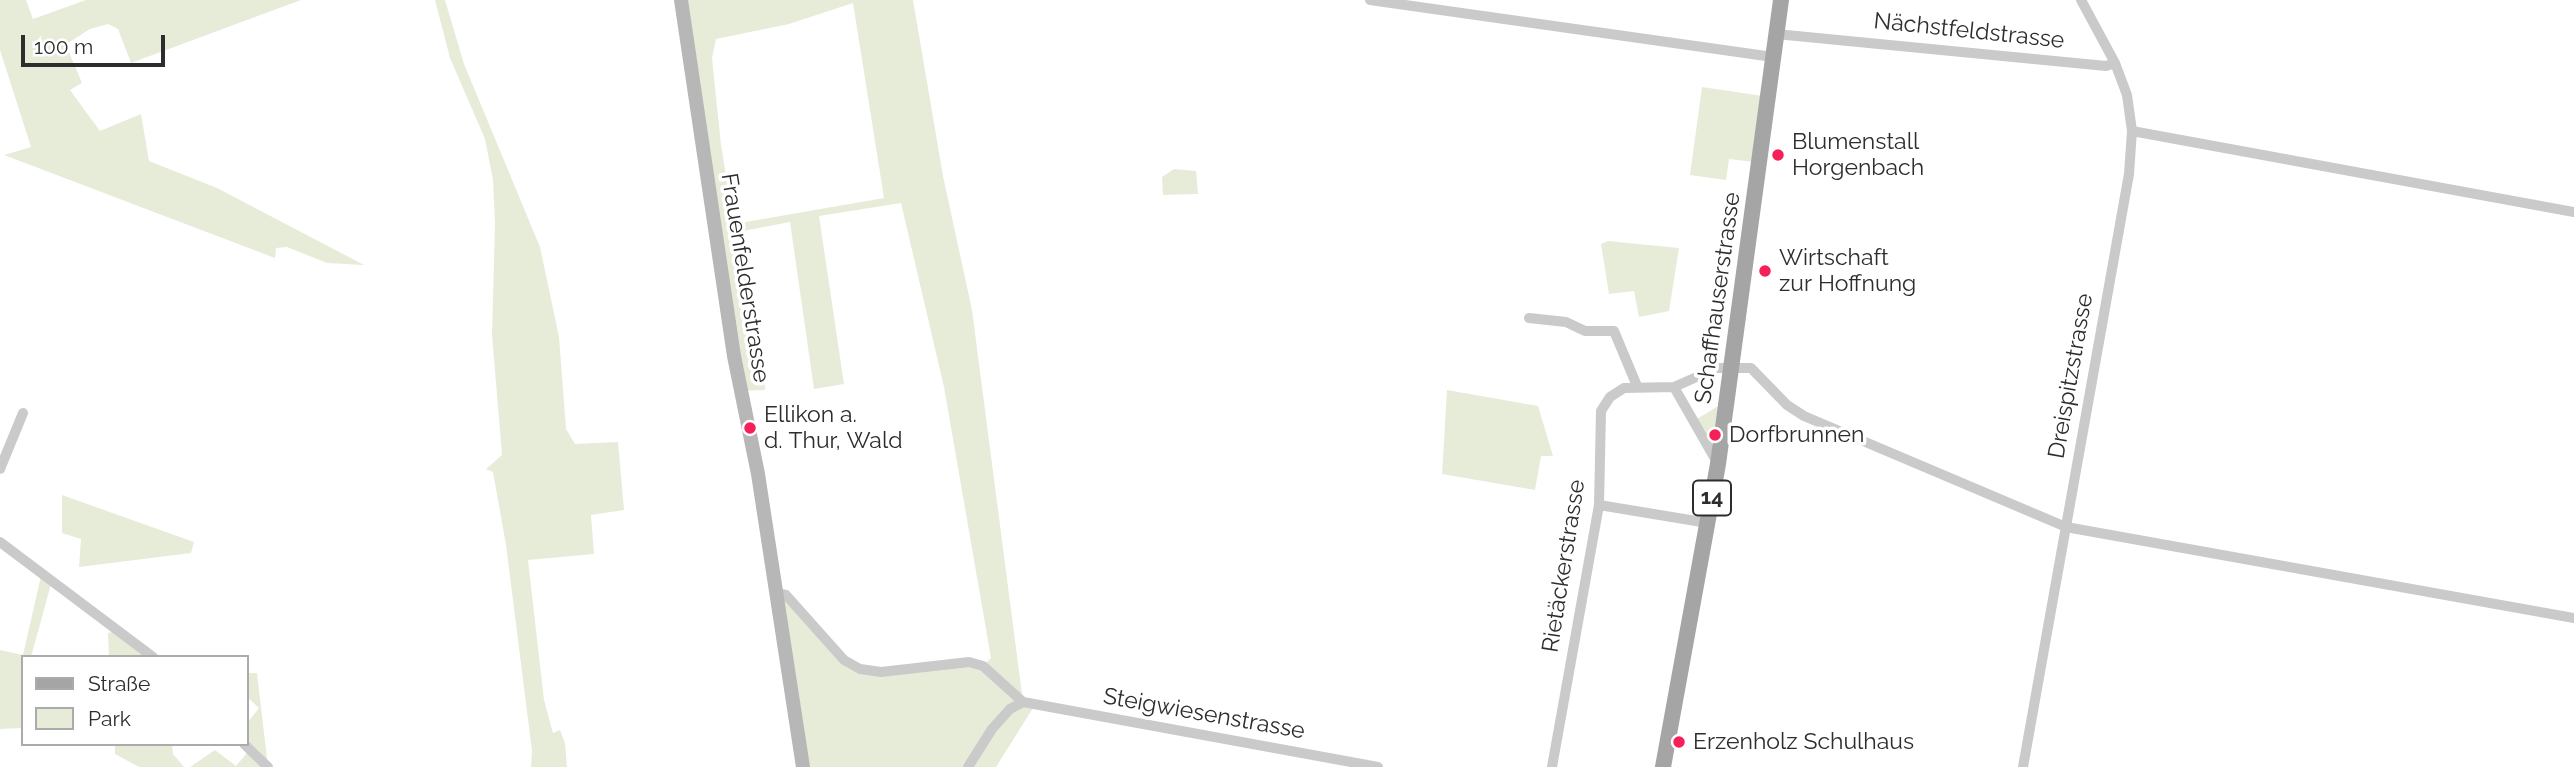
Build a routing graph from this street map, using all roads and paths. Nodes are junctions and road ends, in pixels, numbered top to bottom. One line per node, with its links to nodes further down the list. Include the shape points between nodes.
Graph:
1 (681, 0): 21 (street, Frauenfelderstrasse, via 734,356)
2 (1370, 0): 6 (street)
3 (1781, 0): 5 (main road, Schaffhauserstrasse / 14)
4 (2081, 0): 7 (street, Dreispitzstrasse)
5 (1776, 34): 6 (main road, Schaffhauserstrasse / 14); 7 (street, Nächstfeldstrasse, via 2106,66)
6 (1773, 57): 11 (main road, Schaffhauserstrasse / 14)
7 (2115, 62): 8 (street, Dreispitzstrasse, via 2127,95)
8 (2132, 131): 9 (street); 19 (street, Dreispitzstrasse, via 2129,174)
9 (2574, 212)
10 (1529, 318): 12 (street, via 1566,322 1585,331 1614,331)
11 (1731, 366): 13 (street, Rietäckerstrasse); 15 (main road, Schaffhauserstrasse / 14); 19 (street, via 1751,368 1804,416)
12 (1637, 386): 13 (street, Rietäckerstrasse); 17 (street, Rietäckerstrasse, via 1610,397 1601,411)
13 (1674, 387): 15 (street)
14 (23, 413): 16 (street)
15 (1718, 464): 18 (main road, Schaffhauserstrasse / 14)
16 (0, 469)
17 (1599, 505): 18 (street); 30 (street, Rietäckerstrasse)
18 (1707, 523): 31 (main road, Schaffhauserstrasse / 14)
19 (2066, 527): 22 (street); 32 (street, Dreispitzstrasse)
20 (0, 542): 23 (street)
21 (777, 593): 24 (street, via 786,594 844,660 860,669 881,672 969,662 989,670); 27 (street, Frauenfelderstrasse)
22 (2574, 618)
23 (150, 655)
24 (1023, 702): 28 (street, via 992,729); 29 (street, Steigwiesenstrasse)
25 (246, 746): 26 (street)
26 (268, 767)
27 (803, 767)
28 (968, 767)
29 (1378, 767)
30 (1552, 767)
31 (1663, 767)
32 (2023, 767)

